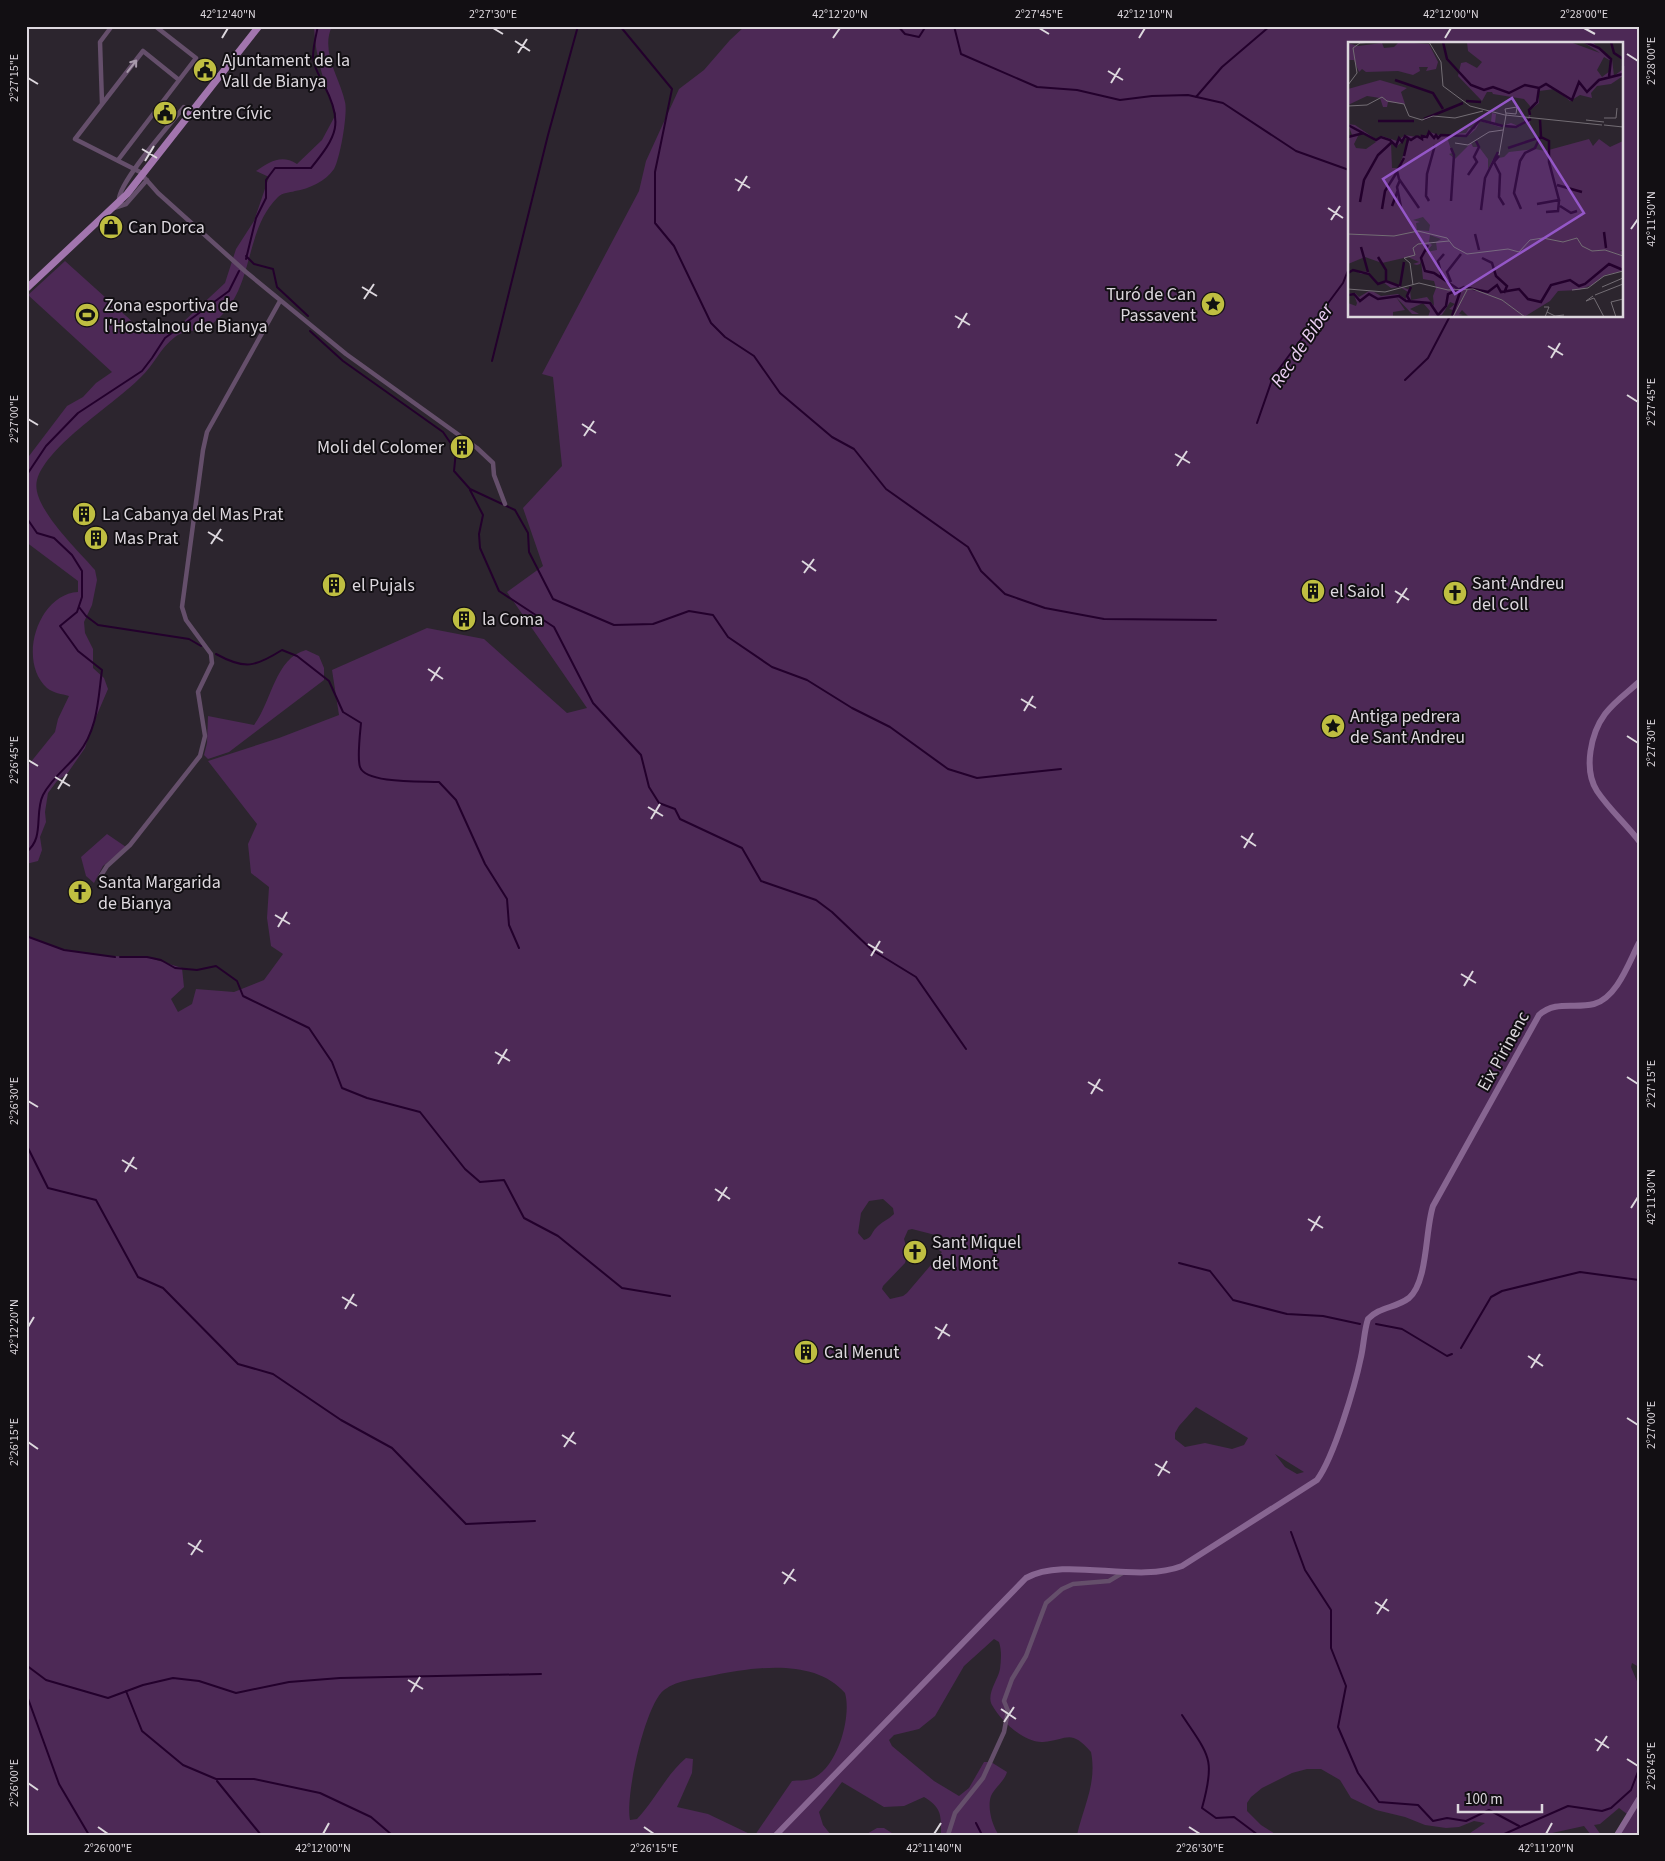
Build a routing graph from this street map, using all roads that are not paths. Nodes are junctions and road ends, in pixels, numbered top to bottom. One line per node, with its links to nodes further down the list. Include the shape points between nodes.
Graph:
1 (112, 26): 5 (street, via 100,42)
2 (156, 26): 4 (street, via 196,58)
3 (259, 26): 6 (main road)
4 (180, 80): 5 (street, one-way to 4, via 143,51); 7 (street)
5 (102, 104): 7 (street, via 75,139)
6 (192, 113): 9 (street, via 184,107); 11 (main road)
7 (118, 160): 8 (street)
8 (125, 164): 9 (street); 10 (street)
9 (134, 167): 10 (street); 11 (street)
10 (130, 175): 11 (street); 12 (street, via 120,192)
11 (143, 178): 12 (main road); 13 (street, via 126,204); 15 (street)
12 (119, 202): 13 (main road)
13 (111, 210): 14 (main road)
14 (26, 289)
15 (280, 300): 16 (street, via 346,354 477,448 493,463); 19 (street, via 207,432 203,450 182,607 186,620 211,654 212,663 198,692 205,736 200,756 130,845)
16 (505, 504)
17 (1639, 682): 18 (main road, via 1601,720 1592,746 1590,767 1598,792)
18 (1639, 841)
19 (100, 877)
20 (1639, 943): 21 (main road, Eix Pirinenc, via 1620,979 1605,998 1596,1004 1552,1006 1539,1015 1430,1217 1415,1290 1403,1302 1378,1311 1368,1319 1346,1407 1329,1458 1317,1480 1182,1566 1163,1572)
21 (1125, 1572): 23 (main road, via 1043,1571 1026,1578); 24 (street, via 1109,1581 1073,1584 1046,1603 1004,1701 1008,1712 1004,1732 983,1778 955,1813)
22 (1639, 1799): 25 (main road)
23 (776, 1835)
24 (948, 1835)
25 (1617, 1835)

